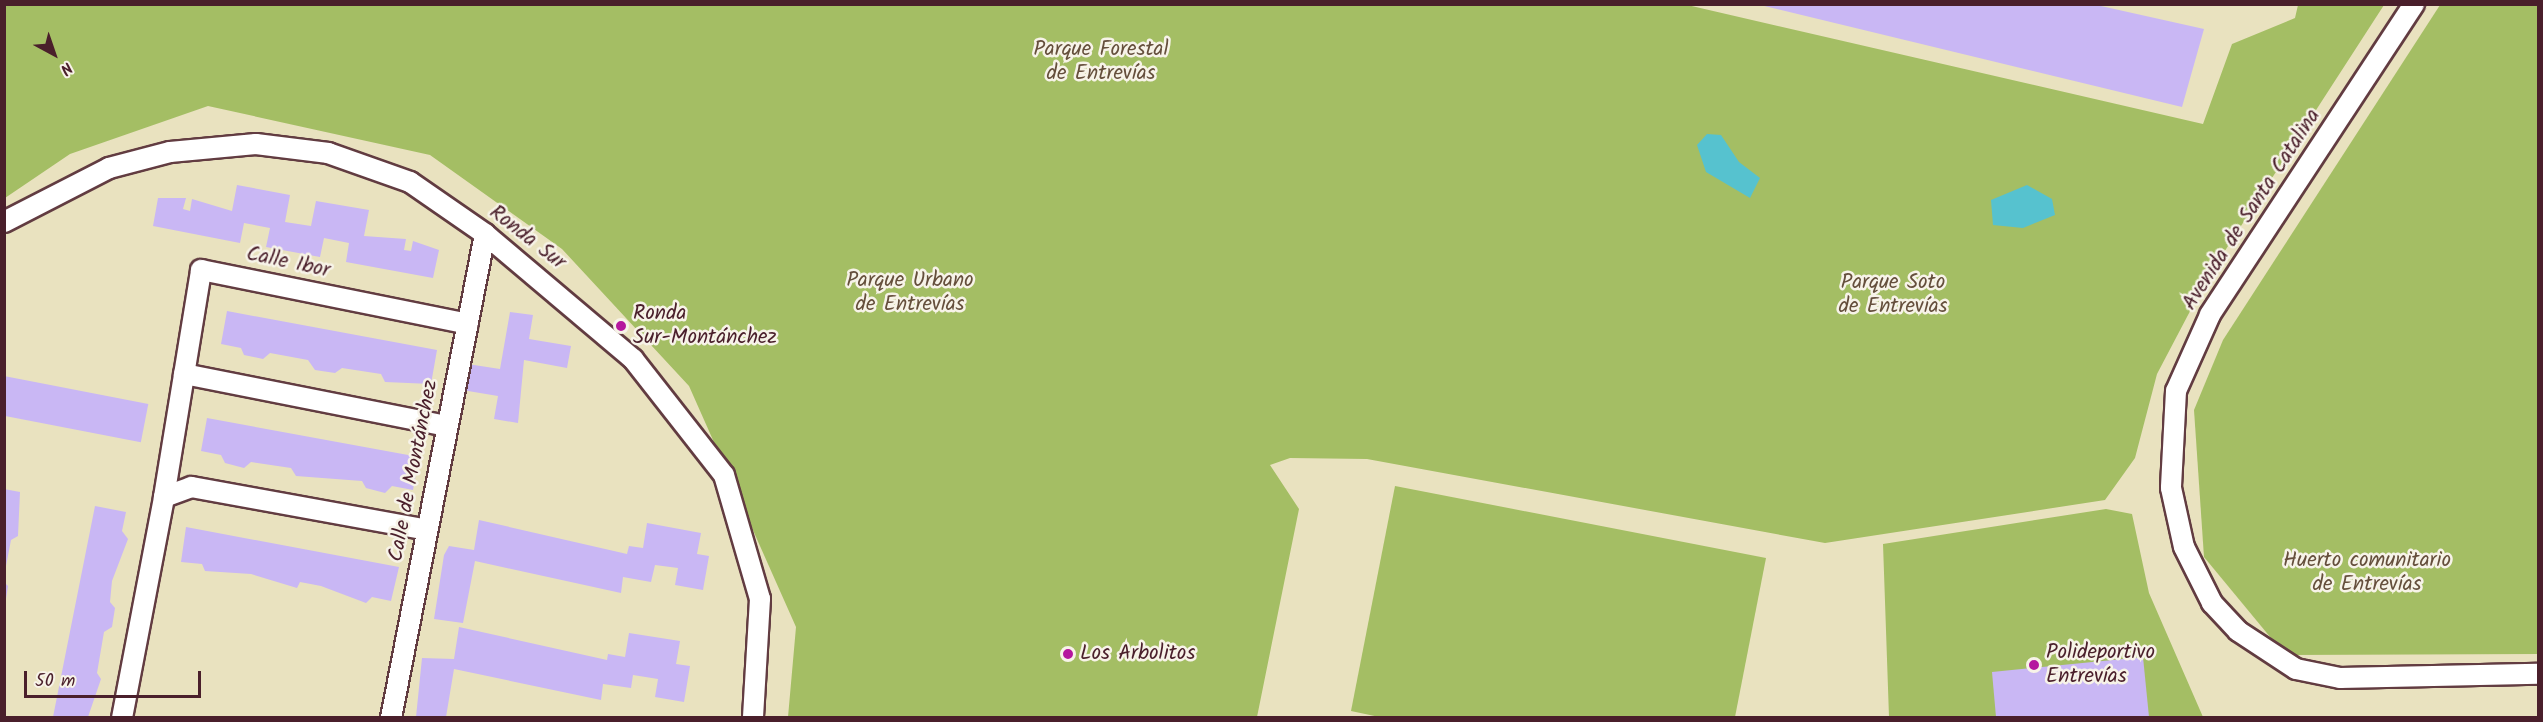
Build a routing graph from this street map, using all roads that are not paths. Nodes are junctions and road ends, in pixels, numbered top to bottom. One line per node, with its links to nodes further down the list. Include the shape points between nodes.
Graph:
1 (2414, 4): 9 (street, Avenida de Santa Catalina, via 2210,315 2176,391 2171,488 2184,547 2212,603 2238,631 2296,669 2340,678)
2 (4, 222): 3 (street, Ronda Sur, via 109,168 170,152 256,144 328,153 410,182)
3 (485, 234): 4 (street, Calle de Montánchez); 12 (street, Ronda Sur, via 633,359 724,475 760,599)
4 (468, 324): 5 (street, Calle Ibor, via 201,270); 6 (street, Calle de Montánchez)
5 (184, 374): 6 (street); 7 (street, Calle Ibor)
6 (447, 426): 8 (street, Calle de Montánchez)
7 (164, 497): 8 (street, via 192,487); 10 (street, Calle Ibor)
8 (427, 530): 11 (street, Calle de Montánchez)
9 (2538, 674)
10 (122, 717)
11 (391, 717)
12 (753, 717)

